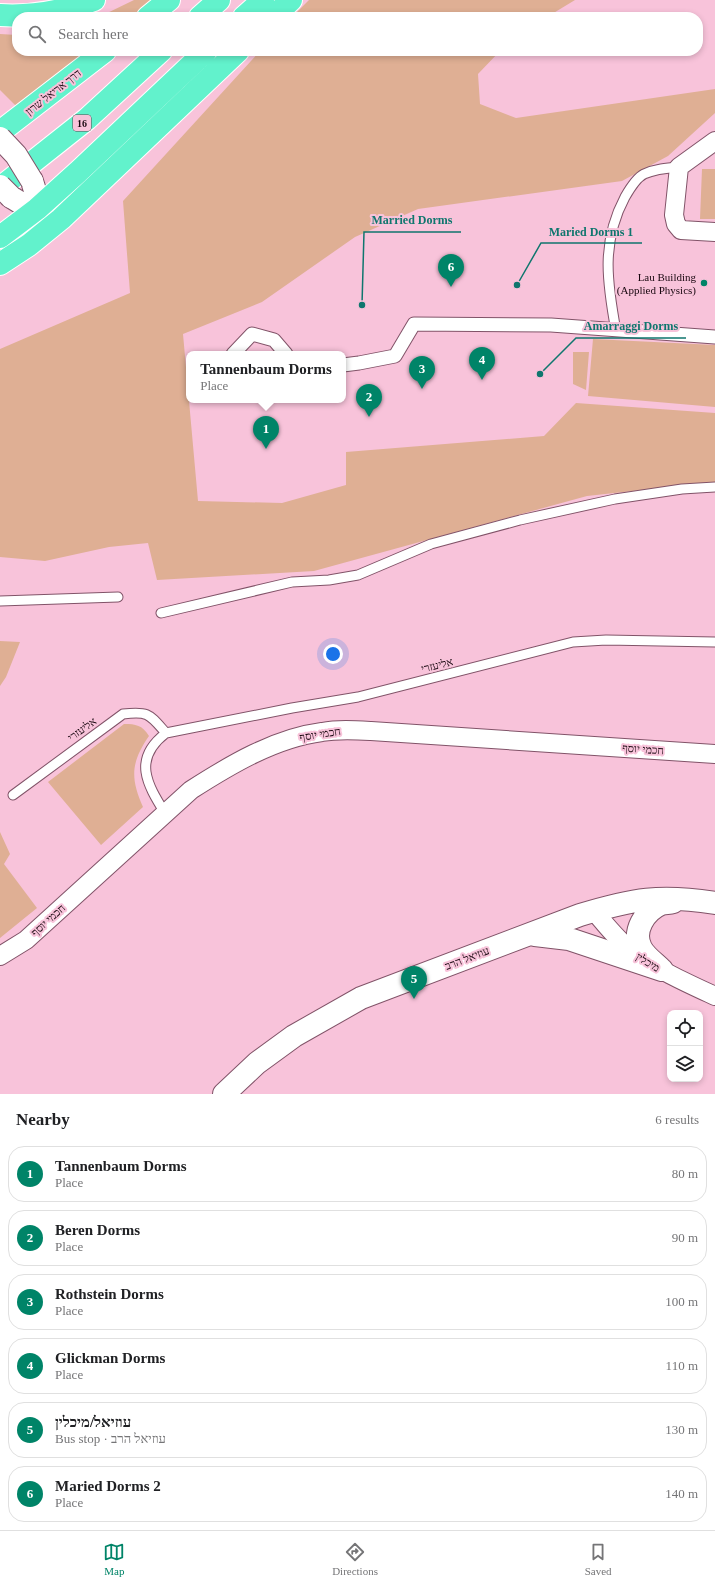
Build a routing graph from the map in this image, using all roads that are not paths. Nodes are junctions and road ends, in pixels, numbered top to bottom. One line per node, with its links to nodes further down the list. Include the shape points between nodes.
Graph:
1 (94, 0): 7 (highway)
2 (169, 0): 8 (highway)
3 (220, 0): 9 (highway)
4 (258, 0): 10 (highway)
5 (263, 0): 11 (highway)
6 (291, 0): 12 (highway)
7 (47, 12)
8 (154, 12)
9 (206, 12)
10 (245, 12)
11 (250, 12)
12 (278, 12)
13 (0, 15): 14 (highway)
14 (12, 15)
15 (99, 56): 19 (highway, דרך אריאל שרון)
16 (156, 56): 24 (highway, 16, via 87,119 14,178)
17 (200, 56): 25 (highway)
18 (233, 56): 28 (highway, via 61,219)
19 (0, 132)
20 (0, 138): 25 (street, bridge, via 16,155 32,181 37,197)
21 (715, 141): 23 (street)
22 (715, 151): 23 (street)
23 (684, 163): 26 (street, via 674,215 676,224 681,230); 29 (lane, via 642,175 628,190 616,214 608,245 608,288)
24 (4, 190): 25 (street, via 24,205)
25 (37, 209): 27 (highway)
26 (715, 232)
27 (0, 237)
28 (0, 264)
29 (616, 331): 30 (street); 33 (street, via 551,325 414,324 395,356)
30 (715, 338)
31 (236, 351): 32 (street, via 252,334 274,340)
32 (283, 351)
33 (346, 365)
34 (715, 488): 37 (lane, via 682,489 615,499 520,520 431,544 358,575 292,582)
35 (118, 597): 36 (lane)
36 (0, 601)
37 (161, 613)
38 (715, 642): 39 (lane, אליעזרי, via 573,642 358,697)
39 (166, 733): 41 (lane, אליעזרי, via 152,718 141,712 123,714); 42 (lane, via 154,742 147,755 145,772 149,788)
40 (715, 754): 42 (street, חכמי יוסף, via 413,733 340,730 320,732 284,741 221,771 191,790)
41 (13, 795)
42 (165, 813): 46 (street, חכמי יוסף, via 26,940)
43 (705, 901): 44 (street, עוזיאל הרב, via 666,897 639,900); 47 (street, via 661,904 647,913 640,926 641,948)
44 (594, 911): 45 (street, עוזיאל הרב); 47 (street, מיכלין, via 632,952)
45 (530, 935): 47 (street, via 569,939); 49 (street, עוזיאל הרב, via 361,998 330,1014 257,1063)
46 (0, 956)
47 (662, 970): 48 (street, מיכלין)
48 (715, 996)
49 (224, 1094)

